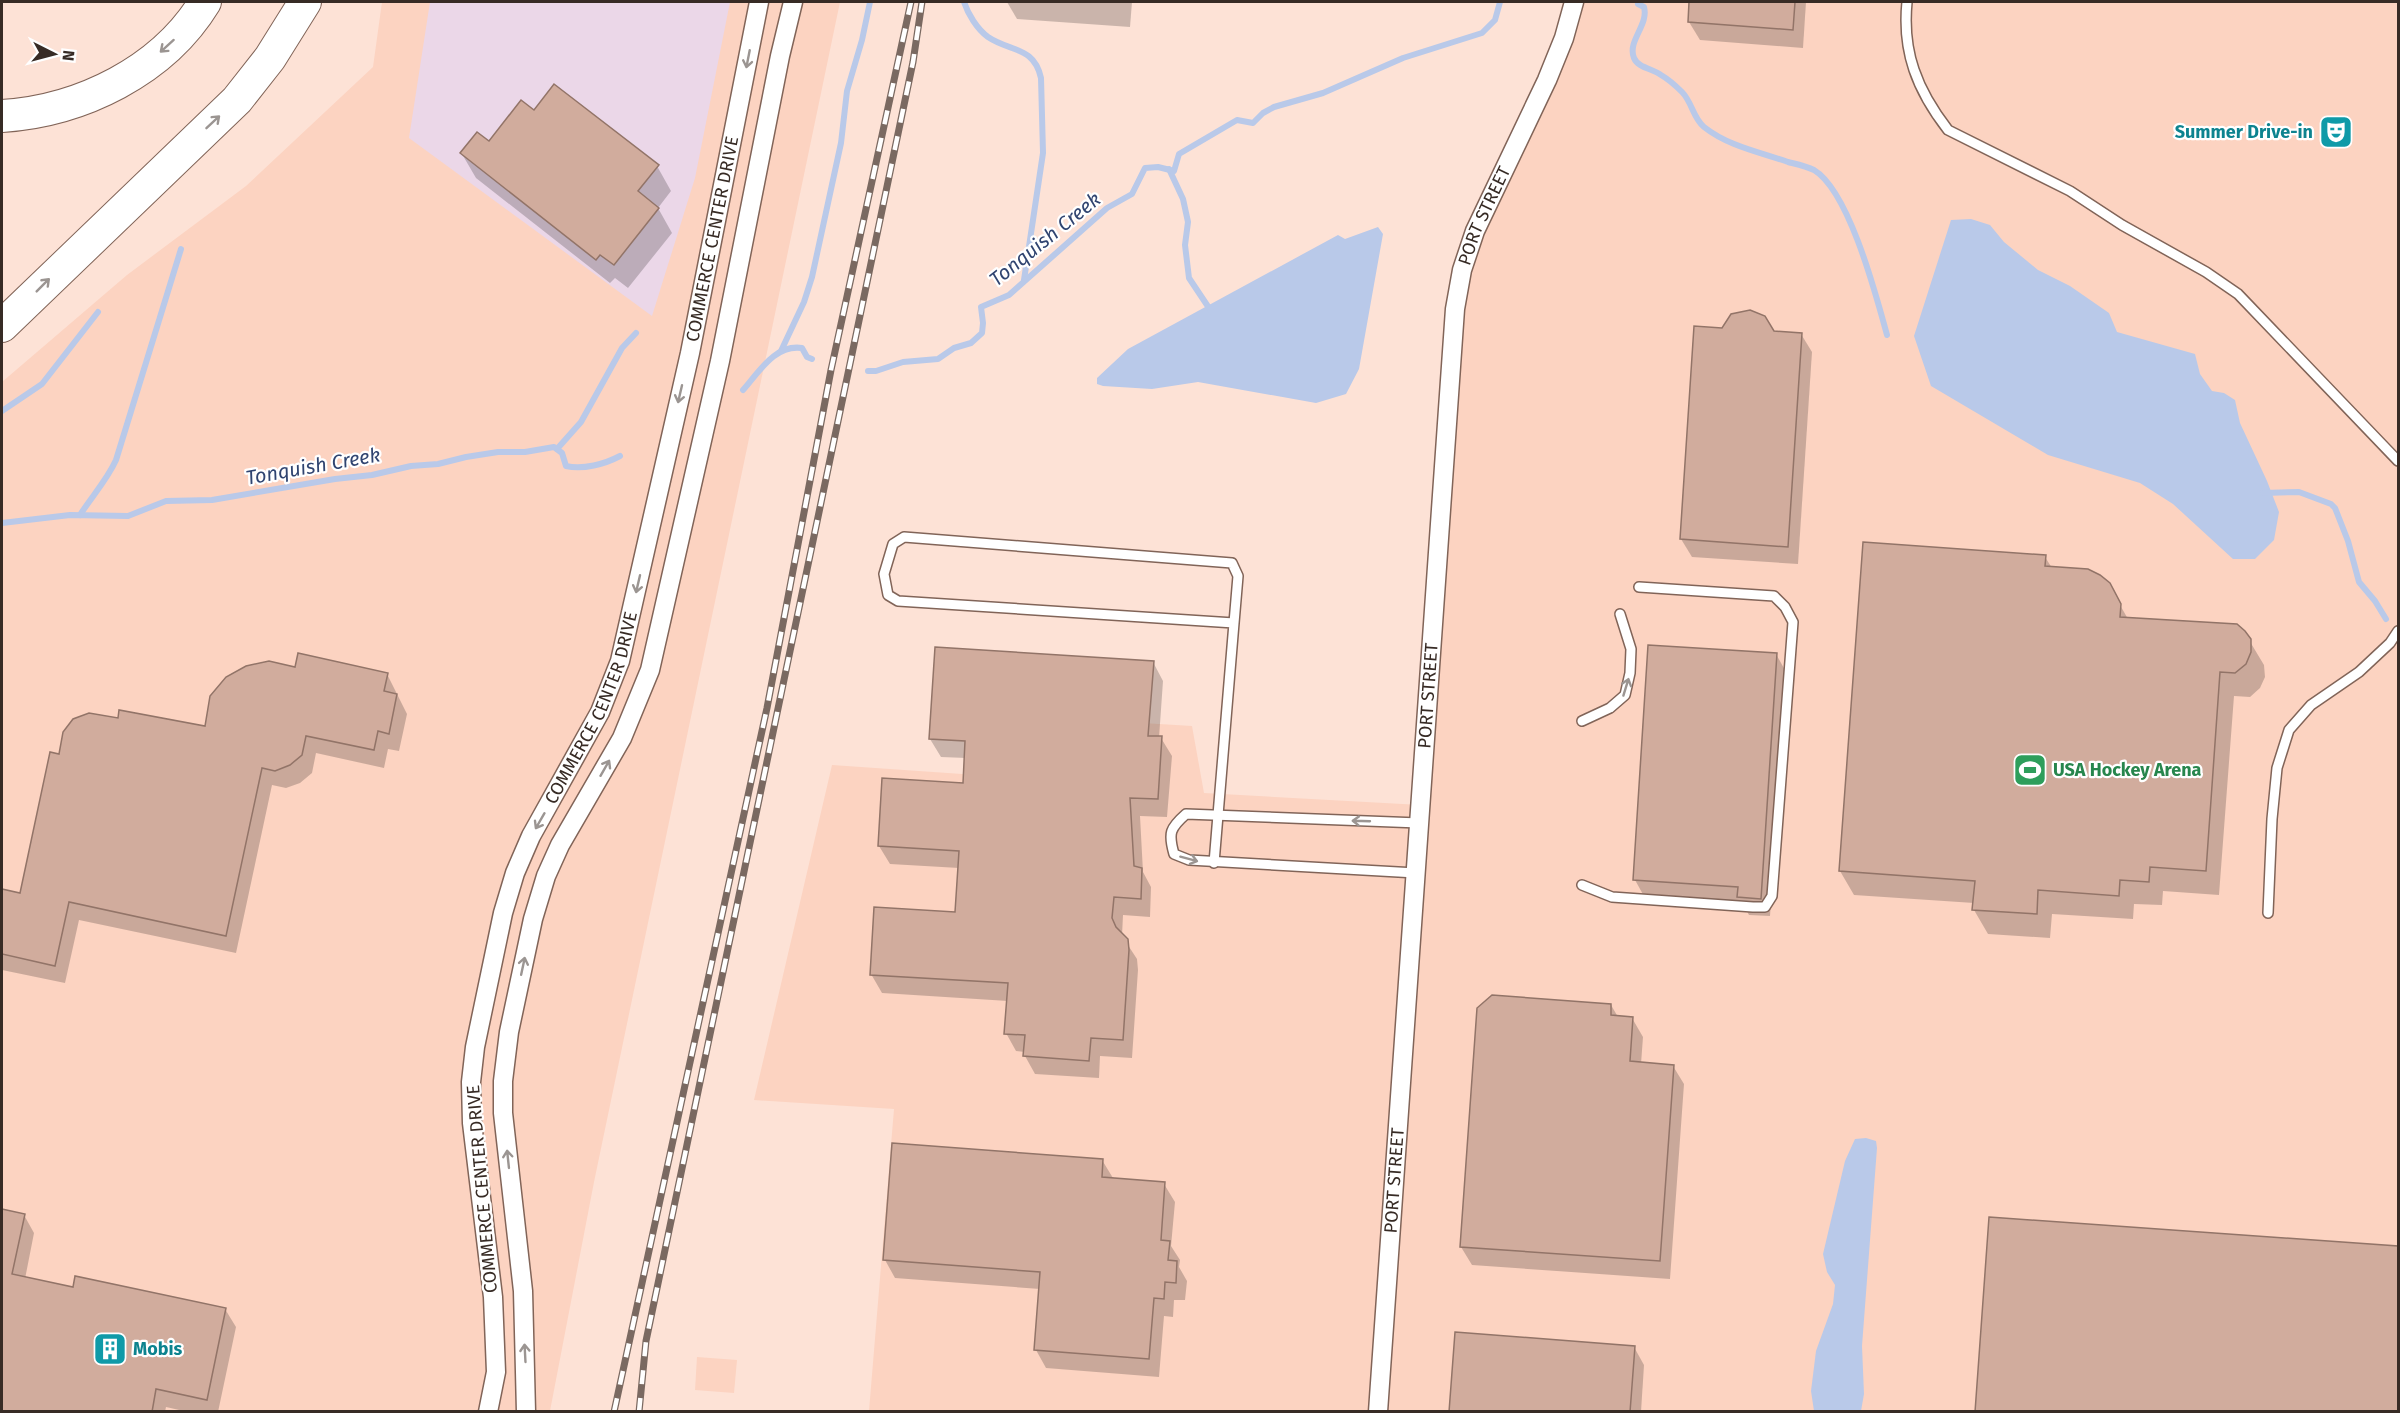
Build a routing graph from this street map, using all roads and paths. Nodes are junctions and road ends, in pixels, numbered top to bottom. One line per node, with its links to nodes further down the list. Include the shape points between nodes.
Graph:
1 (205, 2): 7 (highway, one-way to 7, via 175,40 111,87 49,110)
2 (305, 2): 8 (highway, one-way to 2, via 237,99 270,58)
3 (759, 2): 9 (street, COMMERCE CENTER DRIVE, one-way to 9)
4 (792, 2): 10 (street, COMMERCE CENTER DRIVE)
5 (1574, 2): 18 (street, PORT STREET, via 1547,80 1474,231 1462,270 1455,309)
6 (1907, 2): 11 (lane, via 1908,56 1922,89 1948,130 2070,191 2238,294)
7 (2, 116)
8 (2, 326)
9 (690, 353): 10 (street); 23 (street, COMMERCE CENTER DRIVE, one-way to 23, via 620,661 600,712 531,836 515,873 475,1047 472,1123 493,1297 496,1372)
10 (720, 360): 24 (street, COMMERCE CENTER DRIVE, one-way to 10, via 523,1291 503,1113 509,1032 546,876 617,748 650,670)
11 (2398, 461)
12 (1639, 587): 21 (lane, via 1774,596 1793,622 1772,896 1765,907 1753,907 1612,897)
13 (1620, 614): 16 (lane, one-way to 13, via 1610,708 1625,695 1631,649)
14 (1234, 622): 14 (lane, via 898,601 888,595 884,574 893,544 904,537 1232,563 1238,576); 17 (lane)
15 (2398, 632): 22 (lane, via 2359,672 2311,705 2289,730 2277,768)
16 (1582, 721)
17 (1219, 816): 18 (lane, one-way to 17); 19 (lane); 19 (lane, one-way to 19, via 1186,814 1173,825 1170,838 1174,854)
18 (1419, 823): 20 (street, PORT STREET)
19 (1215, 863): 20 (lane)
20 (1416, 873): 25 (street, PORT STREET)
21 (1582, 885)
22 (2268, 913)
23 (488, 1412)
24 (526, 1412)
25 (1378, 1412)

